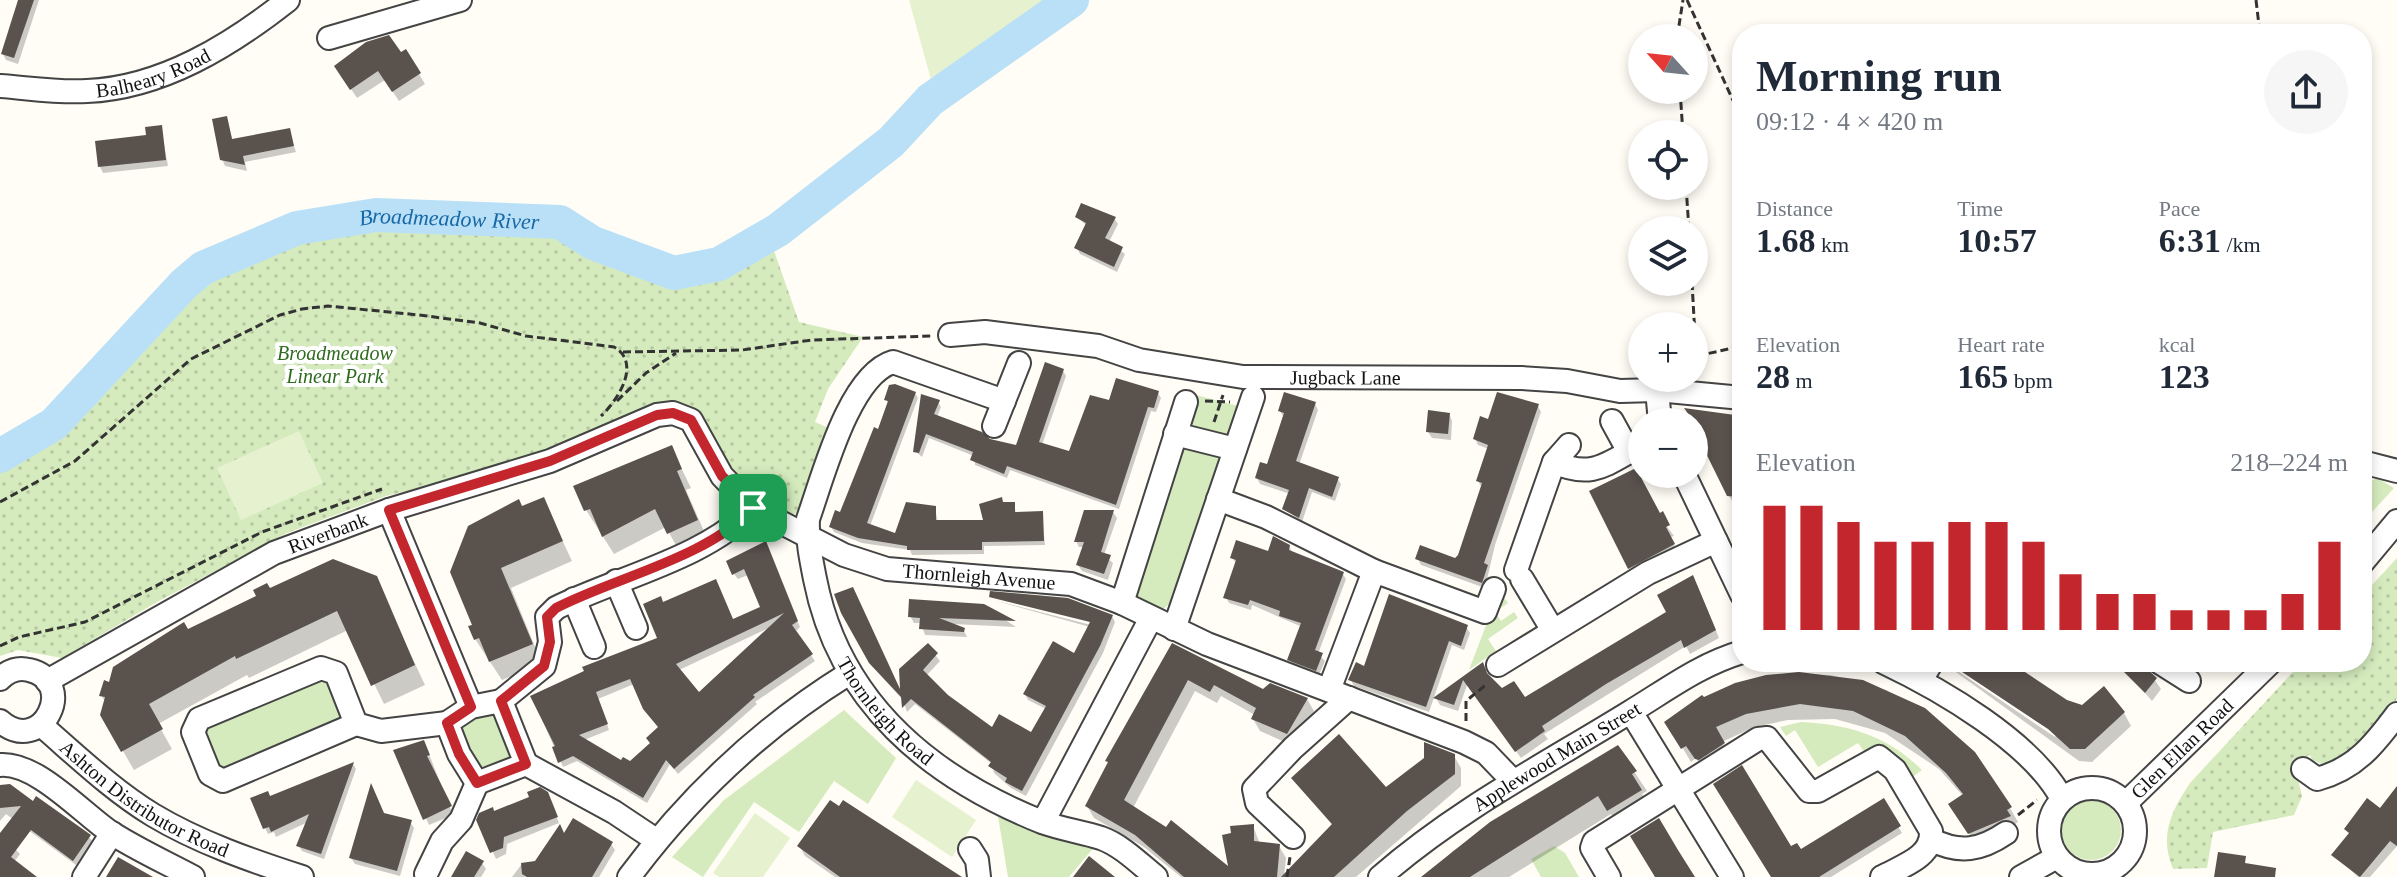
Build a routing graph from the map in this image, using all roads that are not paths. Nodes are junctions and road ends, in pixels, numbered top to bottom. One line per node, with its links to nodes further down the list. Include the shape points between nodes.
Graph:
1 (288, 0): 4 (street, Balheary Road, via 168,76 88,91)
2 (460, 0): 3 (street)
3 (329, 38)
4 (0, 86)
5 (950, 335): 7 (street, Jugback Lane, via 985,332 1098,346 1139,360 1228,376 1521,378)
6 (1019, 363): 10 (street)
7 (1628, 391)
8 (1671, 392): 9 (street, Jugback Lane)
9 (1732, 398)
10 (1004, 401): 14 (street); 26 (street, via 902,364 881,365 849,410 808,519)
11 (1186, 402): 15 (street)
12 (1251, 403): 17 (street)
13 (1612, 421): 16 (street)
14 (994, 426)
15 (1175, 434): 17 (street); 34 (street)
16 (1628, 439)
17 (1235, 449): 22 (street)
18 (1628, 452): 38 (street, via 1590,472 1578,472 1561,454 1519,575)
19 (2372, 465): 20 (street)
20 (2397, 471)
21 (1691, 488): 27 (street)
22 (1218, 499): 29 (street); 37 (street)
23 (753, 508): 24 (street, Riverbank, via 722,476 691,420 673,413 550,461); 26 (street, Riverbank); 31 (street, via 713,539)
24 (389, 510): 47 (street, Riverbank, via 274,553); 51 (street)
25 (2397, 521): 28 (street)
26 (807, 538): 34 (street, Thornleigh Avenue, via 887,569 1040,579); 45 (street, Thornleigh Road, via 826,626)
27 (1716, 541): 30 (street); 38 (street)
28 (2372, 551)
29 (1374, 571): 32 (street, via 1485,612); 49 (street)
30 (1732, 574)
31 (616, 581): 33 (street); 36 (street)
32 (1494, 589)
33 (574, 599): 39 (street); 50 (street, via 547,617 550,642 544,666)
34 (1122, 603): 35 (street, Thornleigh Avenue)
35 (1151, 618): 37 (street, Thornleigh Avenue); 66 (street)
36 (636, 628)
37 (1174, 629): 49 (street, Thornleigh Avenue)
38 (1552, 629): 41 (street)
39 (594, 647)
40 (1732, 656): 52 (street, Applewood Main Street, via 1686,674)
41 (1498, 665)
42 (1927, 672): 64 (street)
43 (2175, 672): 48 (street)
44 (2261, 672): 65 (street, Glen Ellan Road)
45 (848, 674): 66 (street, Thornleigh Road, via 918,751 982,794); 70 (street, via 736,756)
46 (0, 679): 47 (street, via 22,669)
47 (47, 681): 57 (street, via 52,709)
48 (2189, 681)
49 (1339, 694): 61 (street, via 1464,742 1494,759); 69 (street, via 1254,789 1257,803)
50 (501, 701): 51 (street); 58 (street)
51 (471, 707): 55 (street)
52 (1631, 712): 61 (street, Applewood Main Street); 63 (street)
53 (2397, 714): 60 (street, via 2361,758 2340,773 2317,779)
54 (0, 721): 57 (street, via 24,731)
55 (447, 723): 56 (street, via 381,731); 62 (street)
56 (356, 724): 56 (street, via 336,673 321,668 199,719 193,732 210,774 223,781)
57 (41, 725): 75 (street, Ashton Distributor Road, via 153,815)
58 (526, 764): 62 (street); 70 (street)
59 (0, 765): 67 (street, via 14,764 33,773)
60 (2303, 769)
61 (1512, 780): 83 (street, Applewood Main Street, via 1425,838)
62 (477, 783): 76 (street, via 461,820 442,841)
63 (1677, 787): 71 (street, via 1758,739 1767,738 1774,745 1809,791 1879,757 1895,770); 84 (street, via 1594,842 1592,848); 85 (street)
64 (2058, 790): 65 (street, via 2088,787 2115,794); 73 (street, via 2048,833)
65 (2126, 803): 74 (street, via 2136,829)
66 (1043, 822): 82 (street, Thornleigh Road, via 1104,839)
67 (112, 833): 77 (street); 78 (street)
68 (2006, 833): 71 (street, via 1967,850)
69 (1293, 837)
70 (656, 840): 80 (street)
71 (1932, 840): 86 (street, via 1927,850)
72 (970, 849): 81 (street)
73 (2057, 857): 74 (street, via 2079,873); 87 (street)
74 (2124, 871)
75 (276, 873): 79 (street, Ashton Distributor Road)
76 (426, 874)
77 (84, 877)
78 (193, 877)
79 (302, 877)
80 (629, 877)
81 (979, 877)
82 (1156, 877)
83 (1380, 877)
84 (1609, 877)
85 (1732, 877)
86 (1882, 877)
87 (2021, 877)

